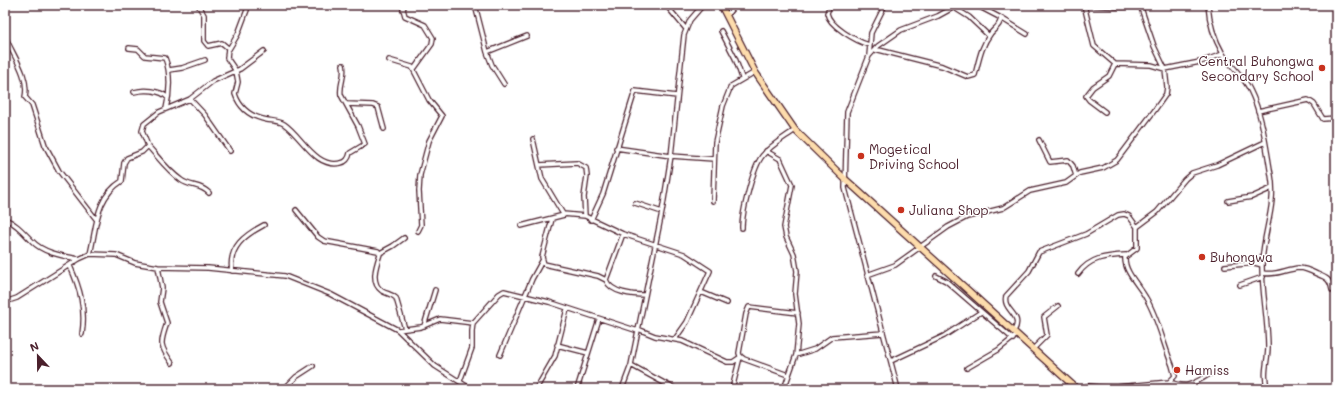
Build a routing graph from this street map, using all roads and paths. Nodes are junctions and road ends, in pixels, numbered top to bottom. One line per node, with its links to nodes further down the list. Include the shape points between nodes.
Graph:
1 (198, 5): 29 (street, via 204,15 205,43 212,46 222,43)
2 (405, 5): 39 (street, via 405,16 425,25 433,38 432,44)
3 (475, 5): 32 (street)
4 (666, 5): 21 (street)
5 (703, 5): 21 (street)
6 (721, 5): 19 (highway)
7 (735, 5): 19 (street)
8 (830, 5): 27 (street, via 827,12 830,20 844,33)
9 (885, 5): 27 (street, via 871,32)
10 (958, 5): 17 (street)
11 (976, 5): 20 (street)
12 (1084, 5): 37 (street, via 1094,46)
13 (1087, 5): 16 (street)
14 (1141, 5): 16 (street); 40 (street, via 1154,46)
15 (1208, 5): 33 (street, via 1211,22)
16 (1123, 6)
17 (953, 7): 26 (street); 30 (street, via 931,19 901,30)
18 (247, 10): 29 (street)
19 (726, 16): 43 (highway)
20 (1001, 18): 23 (street); 26 (street, via 1000,25)
21 (686, 29): 47 (street)
22 (721, 32): 44 (street)
23 (1027, 34)
24 (5, 36): 79 (street, via 23,77 26,100 31,102 38,118 49,153 59,171)
25 (527, 36): 32 (street)
26 (989, 36): 30 (street, via 972,77 942,66)
27 (869, 45): 34 (street)
28 (130, 48): 41 (street, via 138,49 147,56 164,57)
29 (229, 49): 42 (street, via 227,58)
30 (875, 50): 34 (street)
31 (264, 51): 42 (street)
32 (487, 52): 45 (street, via 492,66)
33 (1223, 54): 40 (street); 52 (street, via 1245,79)
34 (869, 56): 68 (street, via 847,112)
35 (205, 60): 41 (street)
36 (389, 60): 39 (street, via 409,65)
37 (1115, 64): 40 (street); 53 (street, via 1109,76 1093,87 1086,96)
38 (343, 65): 50 (street, via 345,74 340,90)
39 (414, 69): 86 (street, via 429,100 442,118 430,141 420,175 421,227)
40 (1165, 69): 67 (street, via 1166,94 1122,155 1109,166)
41 (168, 70): 48 (street)
42 (236, 72): 49 (street, via 213,81); 50 (street, via 238,82 235,94 245,111 255,117 283,123 314,155 332,163 345,162 350,157 350,152 364,144 363,136)
43 (755, 72): 44 (street); 56 (highway)
44 (742, 78): 65 (street, via 731,86 723,106 717,129)
45 (504, 84)
46 (134, 92): 48 (street, via 148,90 161,93)
47 (677, 96): 61 (street, via 635,91); 64 (street)
48 (168, 98): 51 (street)
49 (190, 99): 51 (street); 62 (street, via 205,115)
50 (347, 104): 55 (street, via 378,107)
51 (166, 109): 60 (street, via 144,124 142,131)
52 (1258, 111): 54 (street, via 1308,100 1314,104 1323,119); 59 (street)
53 (1105, 112)
54 (1336, 118)
55 (384, 128)
56 (795, 130): 63 (street); 68 (highway)
57 (533, 139): 66 (street)
58 (1039, 140): 67 (street, via 1050,162 1068,160)
59 (1264, 142): 69 (street); 84 (street, via 1217,165 1192,173 1157,212)
60 (148, 146): 70 (street, via 180,180 202,187); 79 (street, via 142,152 126,158 122,179 110,190)
61 (616, 148): 64 (street); 81 (street, via 603,194)
62 (230, 151)
63 (766, 151): 85 (street, via 758,161 744,208); 117 (street, via 780,159 792,185 784,227 797,271 795,294)
64 (671, 156): 65 (street); 75 (street)
65 (714, 159): 71 (street)
66 (539, 165): 76 (street, via 542,179); 77 (street, via 577,163 586,168)
67 (1076, 176): 90 (street, via 1058,185 1030,191 1003,208 967,217 948,227)
68 (845, 179): 90 (highway); 102 (street, via 845,188)
69 (1272, 188): 72 (street, via 1252,197); 96 (street)
70 (209, 194)
71 (713, 201)
72 (1228, 201)
73 (635, 203): 75 (street)
74 (296, 210): 91 (street, via 324,241)
75 (662, 212): 89 (street)
76 (564, 215): 77 (street); 80 (street)
77 (586, 216): 81 (street)
78 (5, 219): 94 (street, via 18,226 44,249)
79 (96, 219): 92 (street)
80 (552, 219): 83 (street); 95 (street)
81 (591, 220): 87 (street)
82 (264, 225): 100 (street, via 243,238 230,259)
83 (521, 226)
84 (1137, 226): 93 (street, via 1137,248); 126 (street, via 1129,216 1118,215 1086,234 1039,252 1029,270 1006,296 1006,303 1017,320)
85 (742, 228)
86 (418, 231)
87 (623, 234): 89 (street); 105 (street)
88 (404, 238): 91 (street)
89 (656, 245): 108 (street, via 684,254 710,270); 110 (street)
90 (921, 247): 102 (street, via 888,268); 126 (highway)
91 (380, 253): 121 (street, via 376,285 380,290 396,298)
92 (90, 254): 94 (street); 99 (street, via 116,255 135,263)
93 (1126, 255): 101 (street, via 1099,258 1089,262); 142 (street, via 1126,265 1147,299 1172,364 1175,376)
94 (79, 259): 97 (street)
95 (542, 262): 105 (street, via 550,267 598,276); 111 (street)
96 (1262, 265): 98 (street, via 1255,263); 103 (street)
97 (70, 266): 112 (street, via 17,298); 125 (street, via 83,306)
98 (1225, 266)
99 (158, 267): 100 (street); 135 (street, via 162,288 160,302 167,323 161,339 162,346)
100 (232, 271): 122 (street, via 300,280)
101 (1078, 274)
102 (867, 275): 124 (street)
103 (1263, 275): 106 (street); 109 (street, via 1304,268 1326,277); 153 (street, via 1268,348 1264,372)
104 (936, 276): 116 (street, via 946,281)
105 (606, 280): 110 (street, via 613,288)
106 (1240, 286)
107 (434, 290): 120 (street)
108 (701, 292): 113 (street); 127 (street, via 687,322)
109 (1336, 293)
110 (645, 295): 123 (street)
111 (526, 296): 115 (street); 119 (street, via 504,291); 131 (street)
112 (5, 302)
113 (727, 303)
114 (1058, 306): 129 (street, via 1044,317 1047,334)
115 (568, 309): 118 (street); 128 (street)
116 (981, 312): 126 (street); 134 (street, via 944,336)
117 (798, 313): 132 (street); 133 (street, via 749,307)
118 (599, 319): 123 (street); 130 (street)
119 (473, 323): 120 (street, via 440,319); 141 (street, via 472,348)
120 (424, 326): 121 (street)
121 (405, 329): 122 (street)
122 (398, 330): 141 (street, via 435,366)
123 (638, 330): 127 (street); 136 (street)
124 (883, 333): 132 (street, via 832,337 815,349); 134 (street)
125 (82, 334)
126 (1015, 335): 129 (highway); 138 (street, via 998,350)
127 (675, 339): 133 (street, via 727,362 733,362)
128 (557, 345): 130 (street); 145 (street, via 556,356)
129 (1033, 349): 152 (highway)
130 (588, 353): 146 (street)
131 (500, 355)
132 (796, 355): 140 (street)
133 (740, 357): 140 (street); 149 (street)
134 (891, 361): 151 (street)
135 (172, 363)
136 (631, 365): 147 (street); 148 (street)
137 (313, 366): 143 (street)
138 (967, 368)
139 (1210, 374): 142 (street, via 1183,387)
140 (788, 375): 150 (street)
141 (460, 381): 144 (street)
142 (1169, 382): 152 (street, via 1107,388 1088,386)
143 (284, 389)
144 (471, 389)
145 (536, 389)
146 (577, 389)
147 (622, 389)
148 (675, 389)
149 (732, 389)
150 (784, 389)
151 (898, 389)
152 (1077, 389)
153 (1268, 389)

